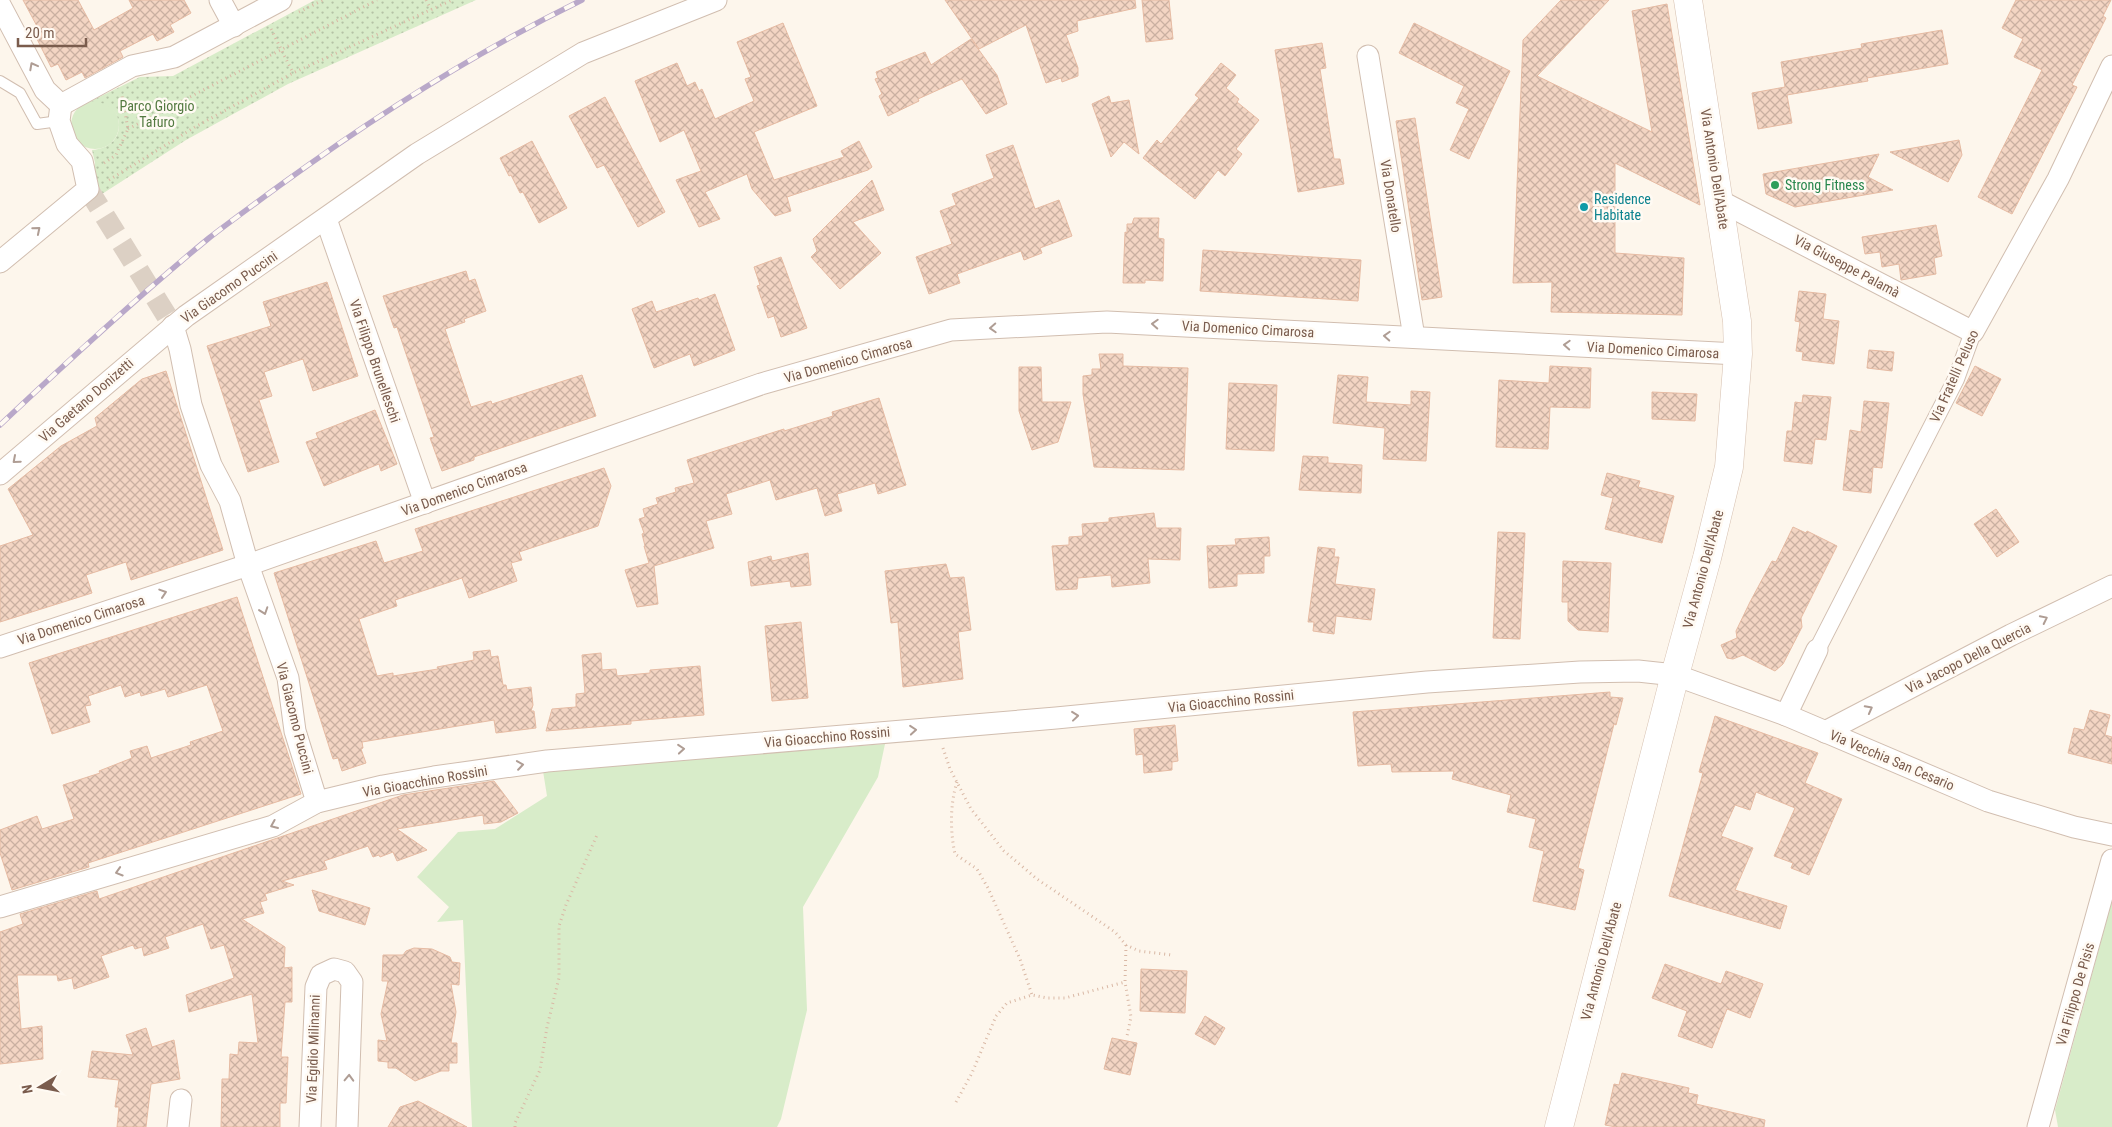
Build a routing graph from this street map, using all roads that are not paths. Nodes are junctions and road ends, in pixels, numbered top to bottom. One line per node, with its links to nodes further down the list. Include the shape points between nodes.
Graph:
1 (220, 0): 6 (street)
2 (281, 0): 6 (street)
3 (716, 0): 12 (street, Via Giacomo Puccini, via 583,53 417,154)
4 (1688, 0): 11 (main road, Via Antonio Dell'Abate)
5 (0, 5): 10 (street, one-way to 5)
6 (234, 26): 10 (street, via 174,57 132,66)
7 (1368, 56): 16 (street, Via Donatello)
8 (2112, 66): 15 (street, Via Fratelli Peluso, via 2058,179)
9 (0, 81): 10 (lane, via 20,93 37,124)
10 (60, 113): 13 (street, one-way to 10, via 95,186 82,161 67,144)
11 (1720, 201): 15 (street, Via Giuseppe Palamà); 17 (main road, Via Antonio Dell'Abate, via 1737,321)
12 (326, 219): 14 (street, Via Giacomo Puccini); 19 (street, Via Filippo Brunelleschi)
13 (0, 262)
14 (173, 326): 18 (street, Via Gaetano Donizetti, one-way to 18); 20 (street, Via Giacomo Puccini, via 191,405 211,465 230,501)
15 (1973, 332): 23 (street, Via Fratelli Peluso, via 1956,380)
16 (1414, 337): 17 (street, Via Domenico Cimarosa, one-way to 16); 19 (street, Via Domenico Cimarosa, one-way to 19, via 1107,322 951,330 761,384)
17 (1738, 354): 24 (main road, Via Antonio Dell'Abate, via 1729,466)
18 (0, 474)
19 (425, 503): 20 (street, Via Domenico Cimarosa)
20 (248, 566): 22 (street, Via Domenico Cimarosa, one-way to 20); 27 (street, Via Giacomo Puccini, one-way to 27, via 288,678 296,731)
21 (2112, 586): 26 (street, Via Jacopo Della Quercia, one-way to 21)
22 (0, 647)
23 (1817, 650): 25 (street, Via Fratelli Peluso)
24 (1675, 675): 25 (street, Via Vecchia San Cesario); 27 (street, Via Gioacchino Rossini, one-way to 24, via 383,786 547,761 1056,718 1427,682 1580,672 1638,671); 35 (main road, Via Antonio Dell'Abate)
25 (1786, 715): 26 (street, Via Vecchia San Cesario)
26 (1825, 732): 28 (street, Via Vecchia San Cesario, via 1988,801)
27 (317, 802): 30 (street, Via Gioacchino Rossini, one-way to 30, via 273,826)
28 (2112, 835)
29 (2112, 860): 36 (street, Via Filippo De Pisis)
30 (1, 905)
31 (181, 1100): 32 (street)
32 (178, 1127)
33 (310, 1127): 34 (street, Via Egidio Milinanni, one-way to 33, via 352,982 345,972 334,970 321,975 316,987)
34 (347, 1127)
35 (1559, 1127)
36 (2038, 1127)

